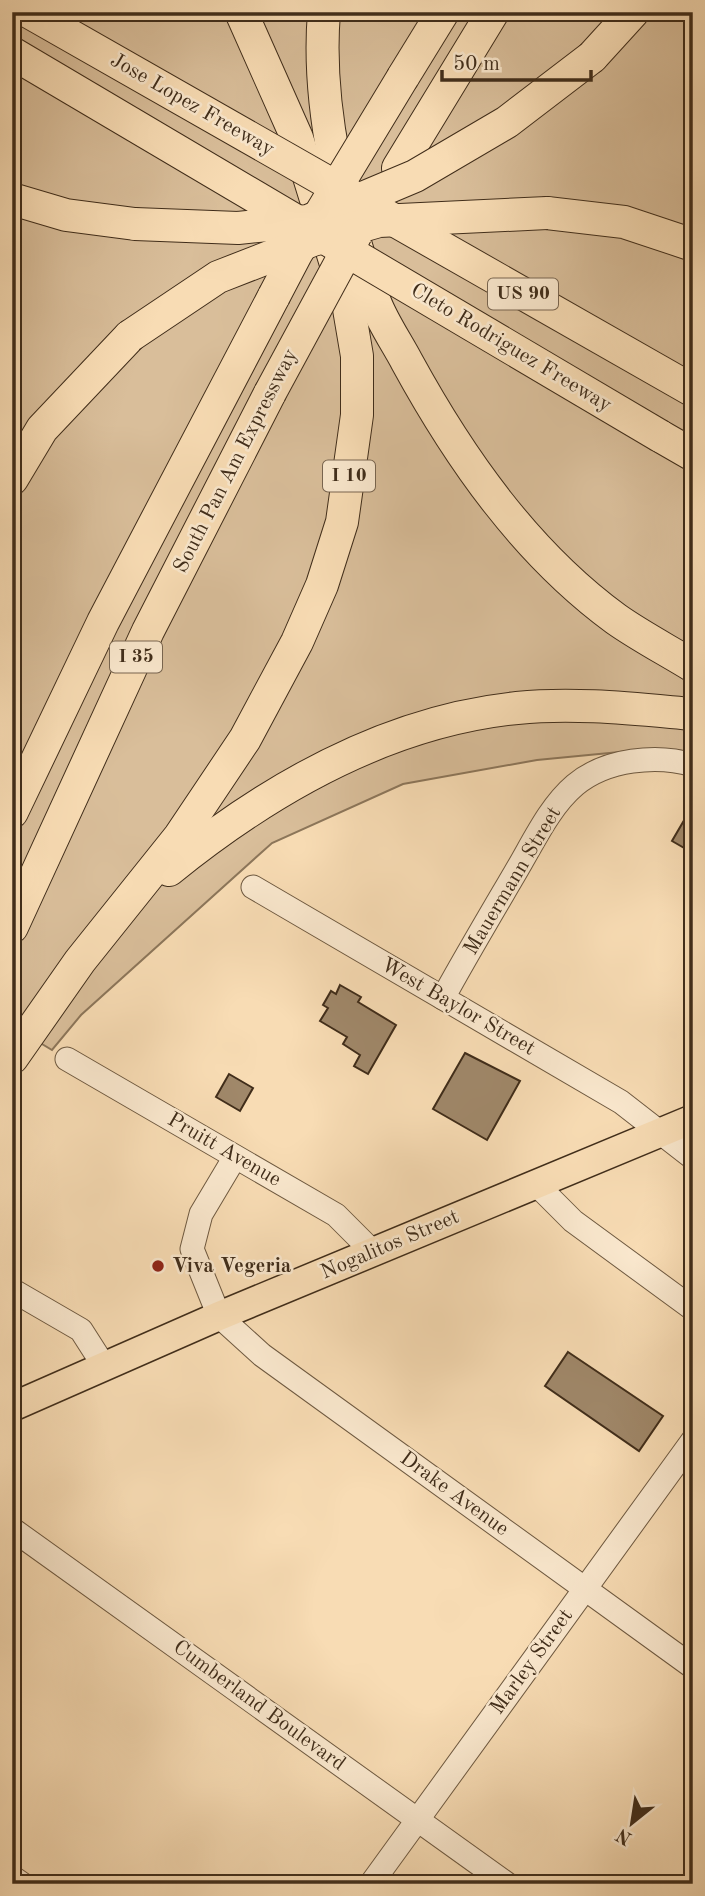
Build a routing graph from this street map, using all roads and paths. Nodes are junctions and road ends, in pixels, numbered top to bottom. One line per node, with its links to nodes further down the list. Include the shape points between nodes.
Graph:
1 (29, 12): 10 (highway, Jose Lopez Freeway / US 90, bridge)
2 (241, 12): 18 (highway, I 10, via 297,138 348,303 357,356 357,415 342,522 297,642 226,770)
3 (324, 12): 13 (highway, via 330,145 376,304 412,371 461,452 524,534 616,618)
4 (443, 12): 16 (highway, South Pan Am Expressway / I 35, bridge, via 296,254 103,621)
5 (493, 12): 19 (highway, South Pan Am Expressway / I 35, bridge, via 354,239 270,393 148,631)
6 (633, 12): 8 (highway, bridge, via 592,57 507,122 426,169 308,221 238,228 135,224 66,215)
7 (12, 53): 11 (highway, Cleto Rodriguez Freeway / US 90, bridge)
8 (12, 199)
9 (693, 245): 12 (highway, bridge, via 624,222 547,213 379,221 313,240 218,277 130,336 42,429)
10 (692, 390)
11 (693, 455)
12 (12, 479)
13 (693, 666)
14 (693, 714): 18 (highway, via 519,707 451,718 362,750 289,784 221,827)
15 (693, 765): 20 (street, Mauermann Street, via 673,759 633,761 576,784 548,816)
16 (12, 812)
17 (253, 887): 20 (street, West Baylor Street)
18 (129, 901): 21 (highway, I 10)
19 (12, 927)
20 (443, 998): 24 (street, West Baylor Street, via 621,1102)
21 (12, 1058)
22 (67, 1059): 25 (street, Pruitt Avenue)
23 (693, 1119): 24 (main road, Nogalitos Street)
24 (659, 1133): 26 (street, West Baylor Street); 27 (main road, Nogalitos Street)
25 (236, 1157): 28 (street, Pruitt Avenue, via 336,1214); 31 (street, via 201,1214 192,1249)
26 (693, 1158)
27 (536, 1184): 28 (main road, Nogalitos Street); 30 (street, via 573,1221)
28 (373, 1252): 31 (main road, Nogalitos Street)
29 (12, 1290): 32 (street, via 81,1330)
30 (693, 1309)
31 (219, 1316): 32 (main road, Nogalitos Street); 36 (street, Drake Avenue, via 262,1356)
32 (104, 1366): 33 (main road, Nogalitos Street)
33 (12, 1407)
34 (693, 1440): 36 (street, Marley Street)
35 (12, 1529): 38 (street, Cumberland Boulevard)
36 (585, 1589): 37 (street, Drake Avenue); 38 (street, Marley Street)
37 (693, 1667)
38 (418, 1820): 41 (street, Marley Street); 42 (street, Cumberland Boulevard)
39 (12, 1877): 40 (street)
40 (22, 1884)
41 (371, 1884)
42 (507, 1884)

